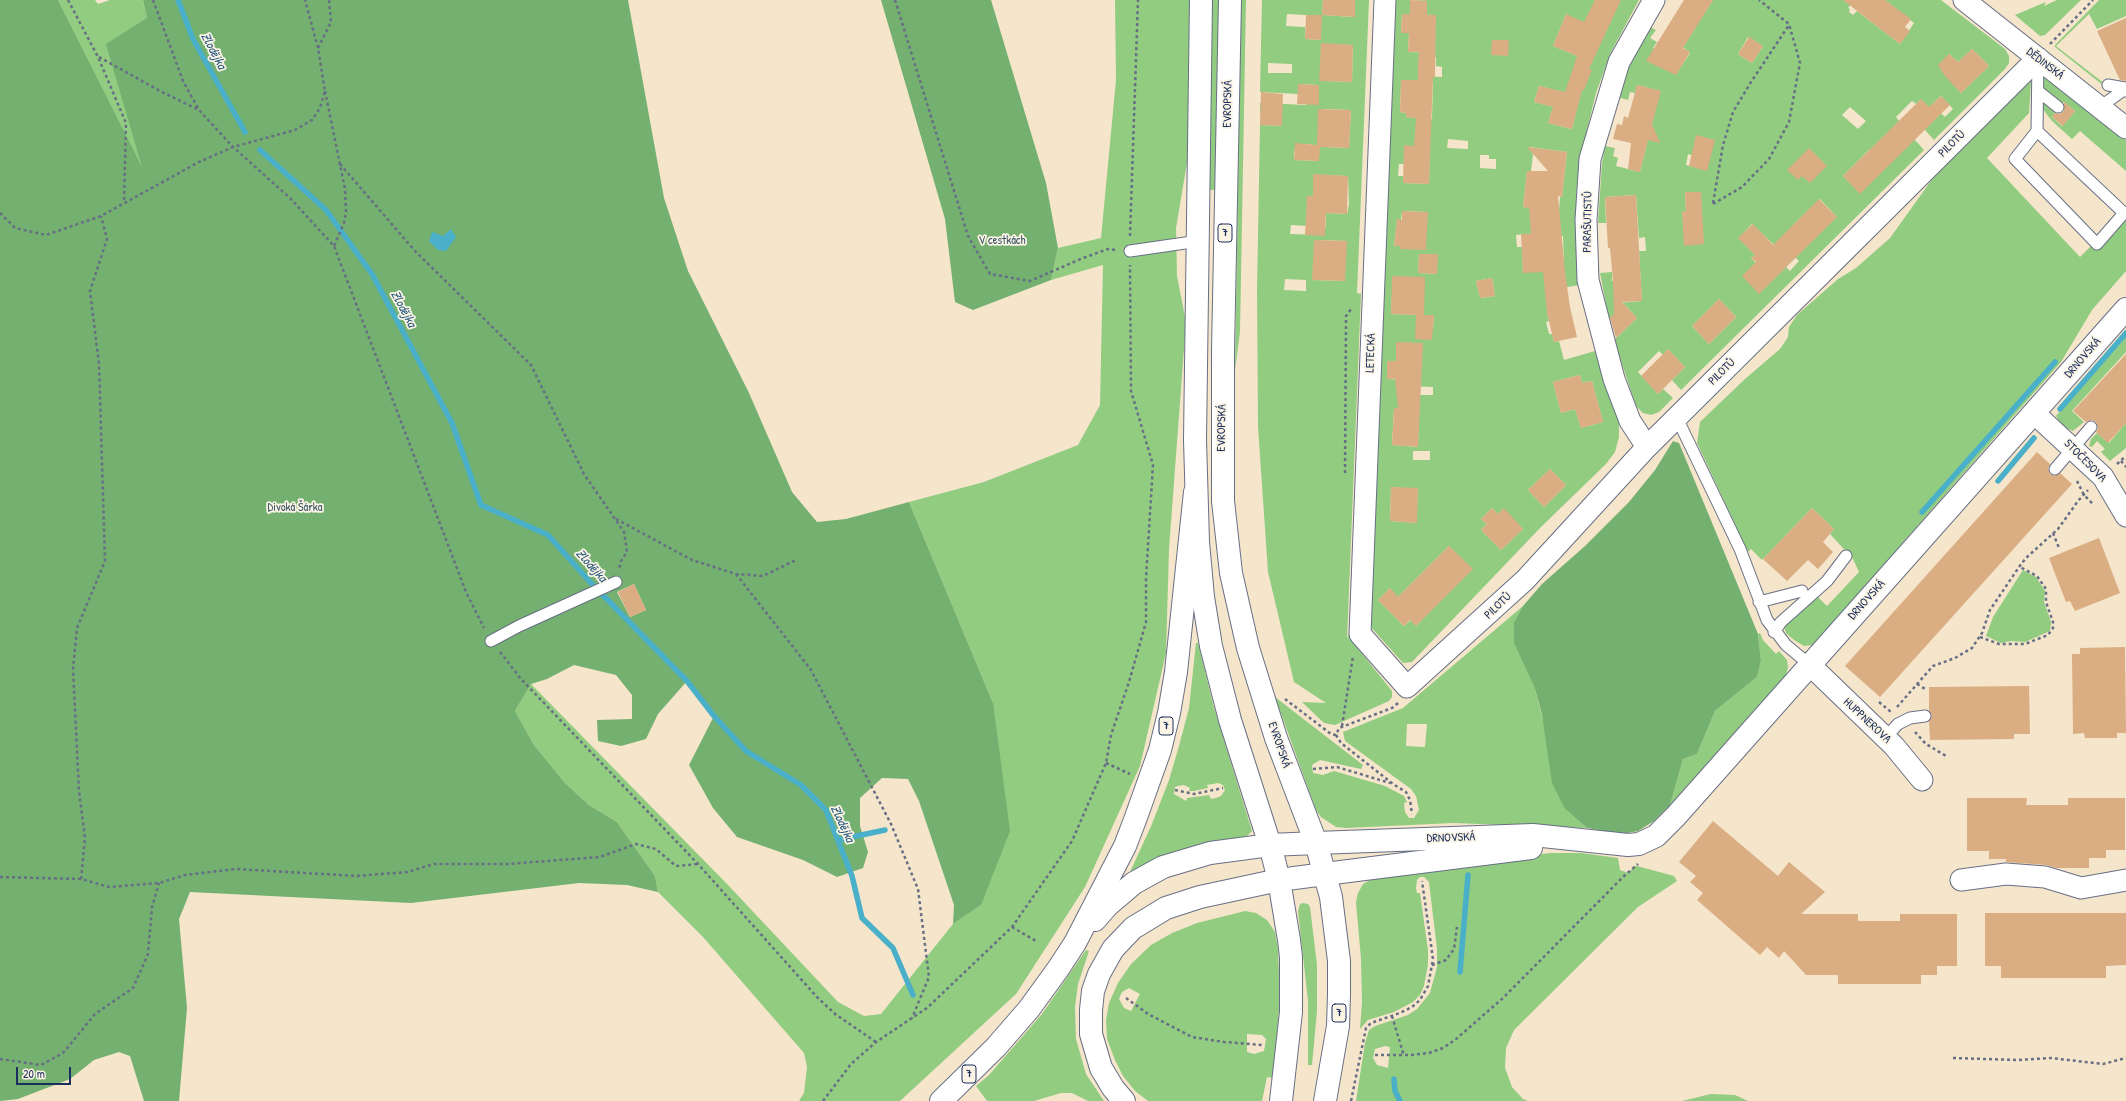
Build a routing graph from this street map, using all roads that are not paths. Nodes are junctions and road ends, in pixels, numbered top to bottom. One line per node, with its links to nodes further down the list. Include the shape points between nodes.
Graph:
1 (1201, 0): 14 (main road, 7)
2 (1230, 0): 37 (main road, EVROPSKÁ / 7, via 1222,451 1226,534 1231,573 1248,648 1276,738)
3 (1385, 0): 32 (street, LETECKÁ, via 1360,634)
4 (1654, 0): 20 (street, PARAŠUTISTŮ, via 1619,62 1590,159 1586,220 1588,280 1614,379 1630,421)
5 (1964, 0): 6 (street, DĚDINSKÁ)
6 (2038, 58): 9 (lane); 11 (street, DĚDINSKÁ); 18 (street, PILOTŮ)
7 (2108, 85): 8 (lane)
8 (2126, 89): 11 (lane)
9 (2038, 91): 10 (lane); 13 (lane)
10 (2058, 107)
11 (2100, 107): 12 (street, DĚDINSKÁ)
12 (2126, 128)
13 (2037, 131): 13 (lane, via 2015,159 2097,244 2124,213)
14 (1199, 241): 15 (lane); 23 (main road, 7)
15 (1130, 251)
16 (2126, 309): 17 (main road, DRNOVSKÁ)
17 (2034, 413): 21 (street, STOČESOVA); 31 (main road, DRNOVSKÁ)
18 (1677, 418): 20 (street, PILOTŮ); 28 (lane, via 1740,549)
19 (2091, 427): 21 (lane)
20 (1647, 447): 32 (street, PILOTŮ, via 1525,580)
21 (2073, 448): 22 (lane); 24 (street, STOČESOVA, via 2103,477)
22 (2055, 469)
23 (1195, 492): 38 (main road, via 1200,574 1210,646 1230,720); 43 (main road, 7, via 1176,672 1160,750 1125,846)
24 (2126, 516)
25 (1846, 556): 29 (lane, via 1827,581 1781,622)
26 (612, 585): 30 (lane)
27 (1802, 591): 28 (lane)
28 (1760, 602): 29 (lane)
29 (1774, 632): 31 (lane)
30 (491, 641)
31 (1810, 665): 34 (street, HUPPNEROVA); 36 (main road, DRNOVSKÁ, via 1656,836 1639,844 1628,845)
32 (1407, 687)
33 (1925, 716): 34 (lane, via 1910,718)
34 (1880, 733): 35 (street, HUPPNEROVA)
35 (1922, 780)
36 (1585, 840): 37 (main road, DRNOVSKÁ, via 1533,835); 39 (main road, DRNOVSKÁ)
37 (1316, 843): 38 (main road, DRNOVSKÁ); 39 (main road, 7)
38 (1270, 845): 40 (main road); 43 (main road, DRNOVSKÁ, via 1210,852 1146,875 1108,905)
39 (1325, 874): 40 (main road, DRNOVSKÁ); 47 (main road, 7, via 1336,932 1339,994 1337,1034)
40 (1279, 880): 45 (main road, DRNOVSKÁ, via 1200,897 1166,908 1133,928 1114,949 1104,964 1093,991 1090,1010 1091,1034 1101,1068); 46 (main road, via 1291,957 1292,987 1289,1038)
41 (1961, 880): 42 (street, via 2006,874 2045,877 2081,888)
42 (2126, 880)
43 (1076, 943): 44 (main road, 7, via 1013,1028)
44 (941, 1101)
45 (1124, 1101)
46 (1280, 1101)
47 (1325, 1101)

